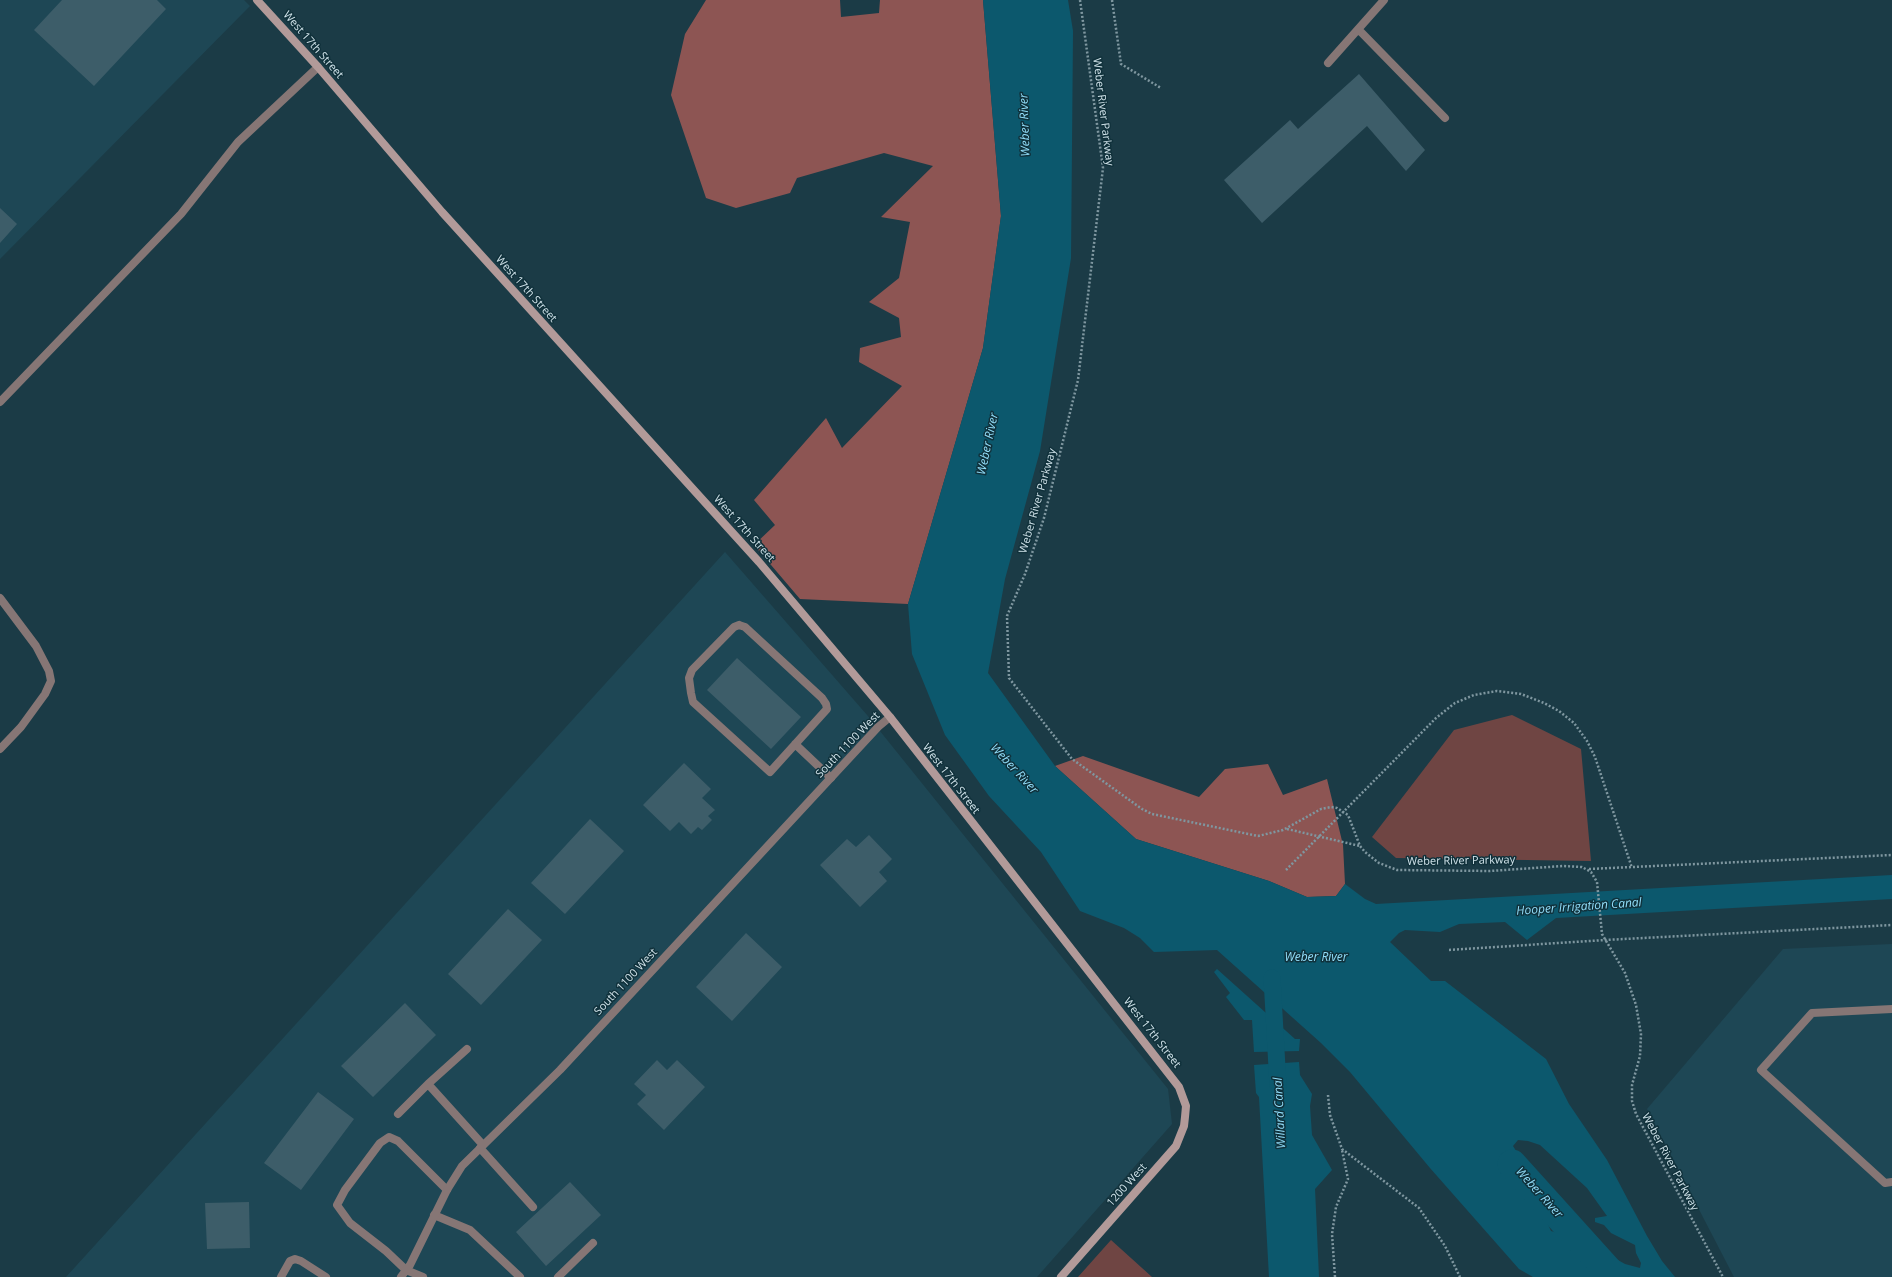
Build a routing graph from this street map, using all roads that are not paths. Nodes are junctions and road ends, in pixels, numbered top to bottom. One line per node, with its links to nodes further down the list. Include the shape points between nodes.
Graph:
1 (257, 0): 5 (street, West 17th Street)
2 (1384, 0): 3 (street)
3 (1358, 29): 4 (street); 6 (street)
4 (1328, 63)
5 (318, 67): 7 (street, via 238,142 181,214); 9 (street, West 17th Street, via 442,212 759,562)
6 (1445, 118)
7 (0, 402)
8 (0, 598): 11 (street, via 36,646 49,671 50,681 45,694)
9 (890, 717): 12 (street, South 1100 West); 16 (street, West 17th Street, via 1172,1075)
10 (795, 744): 10 (street, via 770,772 693,702 689,678 692,670 734,627 745,627 826,704 827,709); 12 (street)
11 (0, 749)
12 (831, 778): 18 (street, South 1100 West, via 560,1070)
13 (1892, 1009): 19 (street, via 1812,1013 1761,1070 1885,1183)
14 (467, 1049): 15 (street)
15 (428, 1084): 17 (street); 18 (street)
16 (1183, 1097): 30 (street, 1200 West, via 1186,1106 1184,1126 1176,1146)
17 (398, 1114)
18 (482, 1146): 20 (street, South 1100 West, via 462,1166); 21 (street)
19 (1892, 1182)
20 (447, 1190): 22 (street, South 1100 West); 24 (street, via 398,1141 389,1137 380,1143 337,1205 350,1223 386,1250)
21 (533, 1207)
22 (434, 1215): 24 (street, South 1100 West); 28 (street, via 470,1230)
23 (593, 1243): 29 (street)
24 (403, 1274): 27 (street)
25 (281, 1277): 26 (street, via 290,1261 295,1259)
26 (326, 1277)
27 (423, 1277)
28 (520, 1277)
29 (558, 1277)
30 (1060, 1277)

